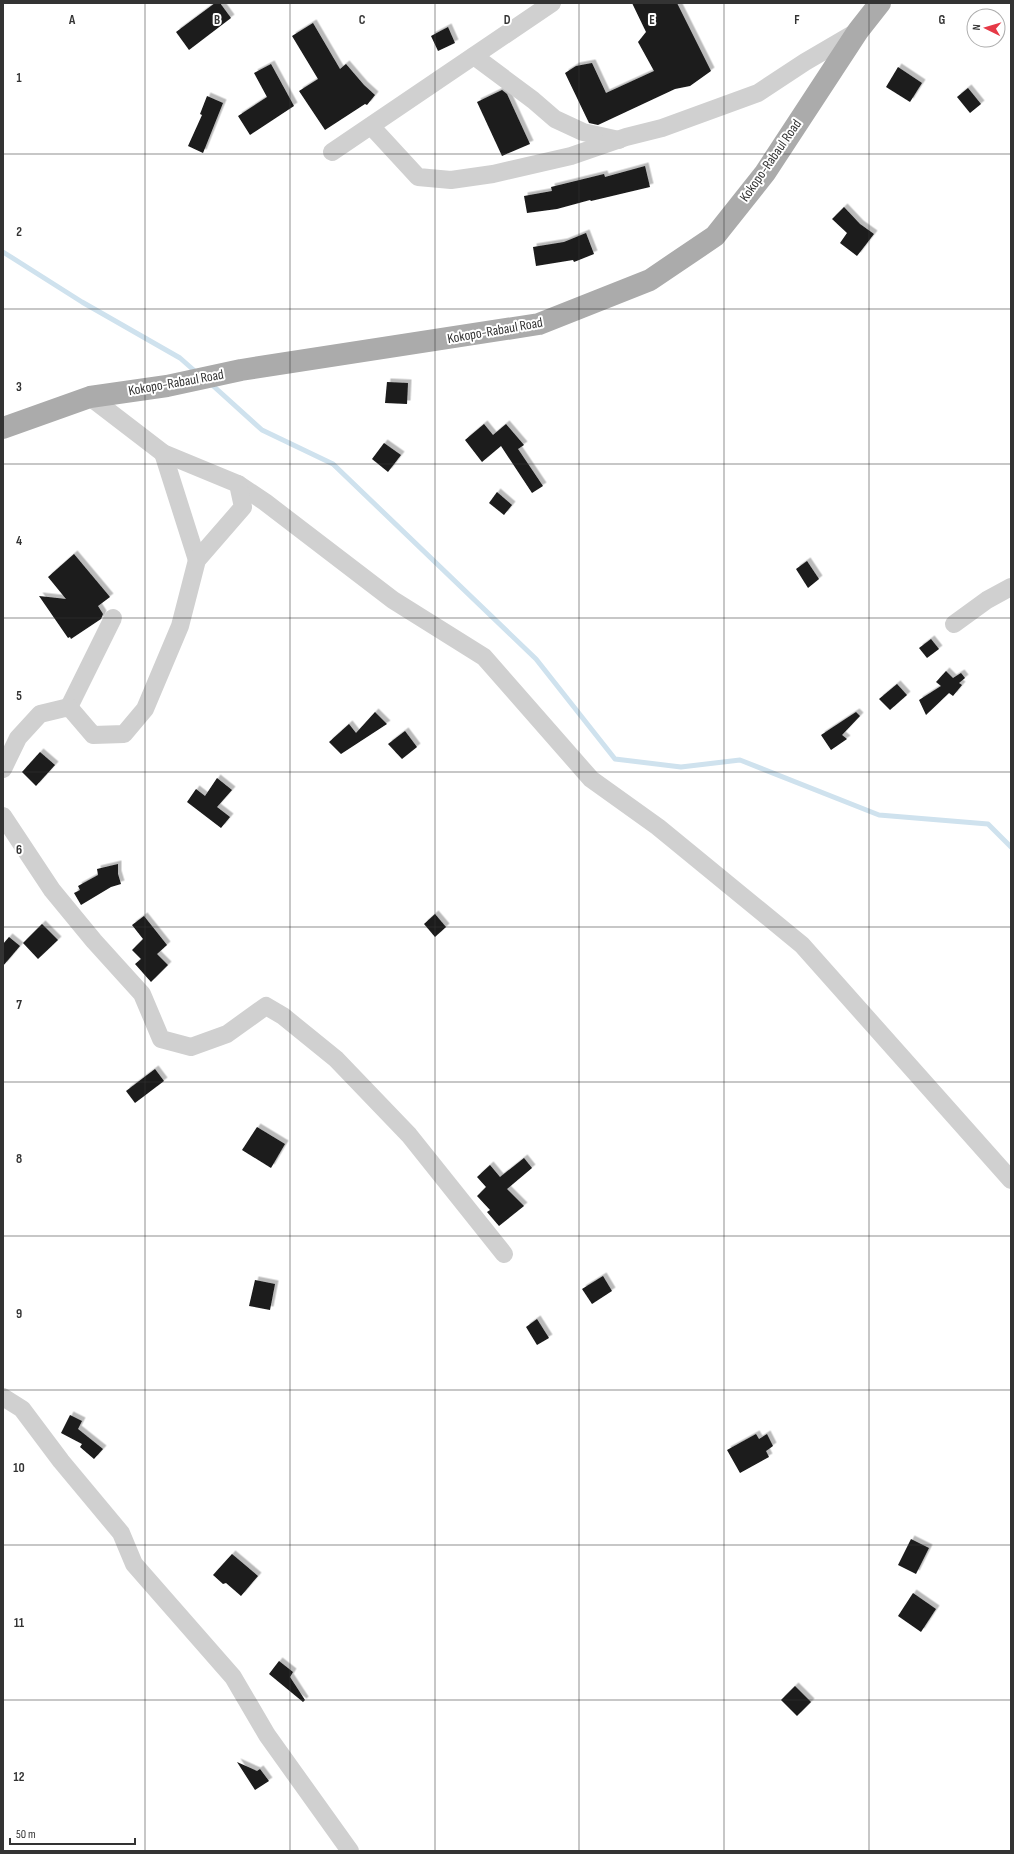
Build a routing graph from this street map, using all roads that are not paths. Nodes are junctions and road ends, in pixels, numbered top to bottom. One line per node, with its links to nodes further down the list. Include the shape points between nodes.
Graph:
1 (880, 3): 3 (main road, Kokopo-Rabaul Road)
2 (541, 6): 4 (street)
3 (858, 31): 6 (street, via 804,62 758,93 662,128); 8 (main road, Kokopo-Rabaul Road, via 765,173 715,236 650,280 539,324 241,370 167,386)
4 (474, 56): 5 (street); 6 (street, via 555,119 583,132)
5 (371, 126): 6 (street, via 418,178 451,180 493,174 571,156); 7 (street)
6 (619, 140)
7 (332, 152)
8 (90, 397): 9 (main road, Kokopo-Rabaul Road); 10 (street)
9 (3, 428)
10 (163, 453): 11 (street); 12 (street)
11 (238, 484): 12 (street, via 243,507); 19 (street, via 394,600 484,657 591,779 658,827 802,945)
12 (197, 560): 16 (street, via 178,633 145,709 124,734 93,736)
13 (1011, 587): 15 (street, via 987,600)
14 (113, 618): 16 (street)
15 (954, 624)
16 (69, 707): 17 (street, via 40,714 18,738)
17 (3, 769)
18 (3, 816): 20 (street, via 52,890 142,994 161,1039 191,1047 227,1034 266,1006 283,1016 336,1059 409,1135)
19 (1011, 1180)
20 (504, 1254)
21 (3, 1397): 22 (street, via 22,1409 120,1533 134,1564 233,1678 267,1735)
22 (350, 1851)

